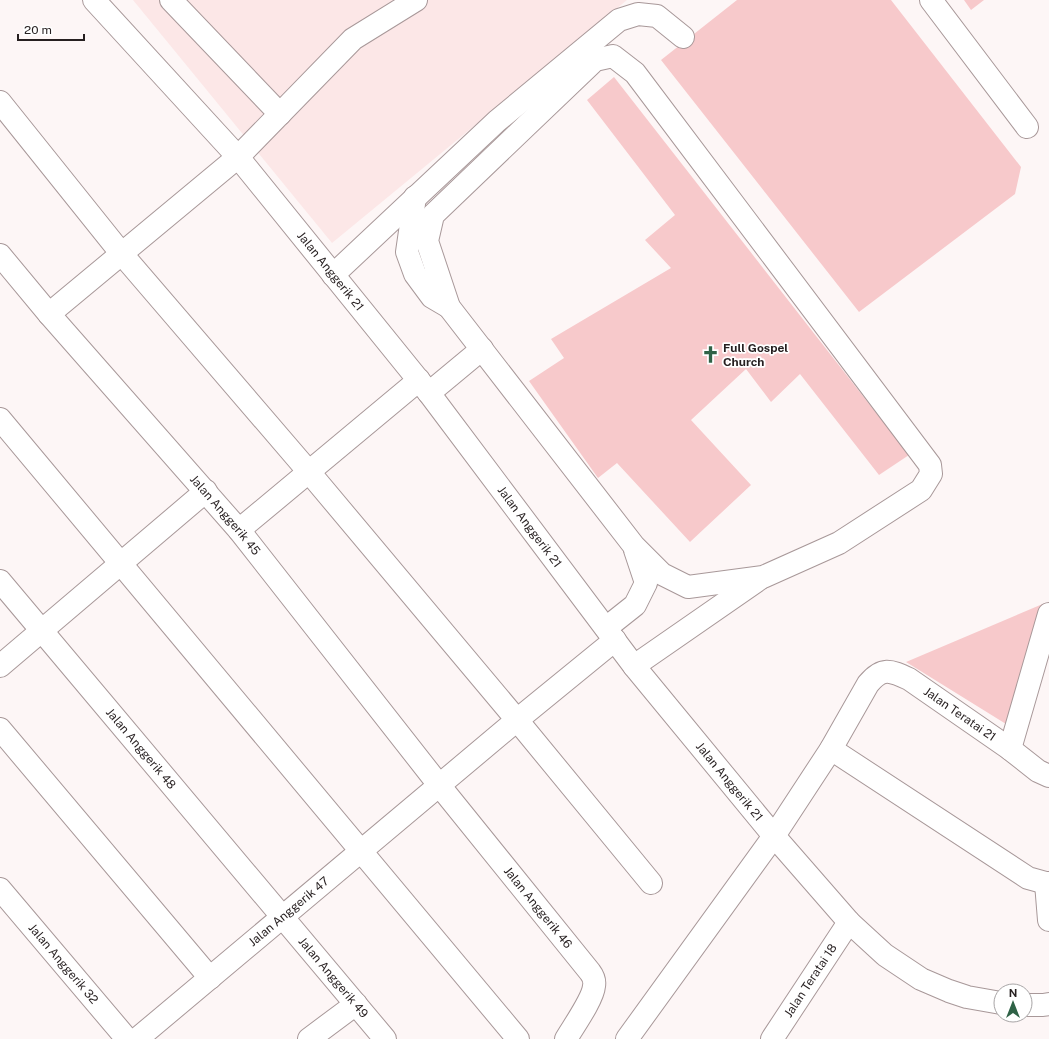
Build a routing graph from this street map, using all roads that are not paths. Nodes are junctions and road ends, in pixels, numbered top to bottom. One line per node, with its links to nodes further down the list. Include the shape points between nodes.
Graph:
1 (94, 0): 11 (street, Jalan Anggerik 21)
2 (171, 0): 9 (street)
3 (416, 0): 9 (street, via 353,39)
4 (644, 0): 6 (street)
5 (931, 0): 10 (street)
6 (619, 20): 7 (street, via 638,14 657,16); 12 (street, via 498,121)
7 (683, 37)
8 (0, 102): 13 (street)
9 (280, 114): 11 (street)
10 (1027, 127)
11 (238, 157): 13 (street); 15 (street, Jalan Anggerik 21)
12 (415, 198): 15 (street); 16 (street, via 407,252 415,274 432,297)
13 (122, 253): 17 (street); 21 (street)
14 (0, 255): 17 (street, Jalan Anggerik 45)
15 (333, 275): 19 (street, Jalan Anggerik 21)
16 (449, 307): 18 (street); 26 (street, via 427,241 433,216 596,60 613,56 635,72 930,465 931,474 921,490 839,543)
17 (49, 314): 22 (street, Jalan Anggerik 45)
18 (482, 349): 19 (street); 24 (street)
19 (424, 387): 21 (street); 30 (street, Jalan Anggerik 21)
20 (0, 419): 25 (street)
21 (309, 472): 23 (street); 33 (street)
22 (206, 491): 23 (street, Jalan Anggerik 45); 25 (street)
23 (239, 530): 38 (street, Jalan Anggerik 45)
24 (634, 546): 26 (street, via 662,574 688,587); 30 (street, Jalan Anggerik 47, via 646,583 635,604)
25 (121, 564): 29 (street); 40 (street)
26 (763, 577): 32 (street)
27 (0, 581): 29 (street, Jalan Anggerik 48)
28 (1049, 616): 36 (street)
29 (42, 630): 31 (street); 44 (street, Jalan Anggerik 48)
30 (610, 634): 32 (street, Jalan Anggerik 21); 33 (street, Jalan Anggerik 47)
31 (0, 666)
32 (634, 666): 39 (street, Jalan Anggerik 21)
33 (517, 720): 38 (street, Jalan Anggerik 47); 41 (street)
34 (0, 729): 47 (street)
35 (831, 749): 36 (street, Jalan Teratai 21, via 868,684 880,673 888,672 909,679); 39 (street); 42 (street, via 1028,878)
36 (1010, 749): 37 (street, Jalan Teratai 21, via 1038,771)
37 (1049, 776)
38 (439, 785): 40 (street, Jalan Anggerik 47); 57 (street, Jalan Anggerik 46, via 593,977 594,988 590,1000)
39 (774, 836): 46 (street, Jalan Anggerik 21); 58 (street)
40 (361, 851): 44 (street, Jalan Anggerik 47); 56 (street)
41 (651, 883)
42 (1048, 883): 45 (street)
43 (0, 888): 52 (street, Jalan Anggerik 32)
44 (282, 917): 47 (street, Jalan Anggerik 47); 49 (street, Jalan Anggerik 49)
45 (1049, 920)
46 (849, 922): 48 (street, Jalan Anggerik 21, via 885,955 921,979 967,997); 59 (street, Jalan Teratai 18)
47 (210, 978): 53 (street, Jalan Anggerik 47)
48 (993, 1002)
49 (356, 1004): 54 (street); 55 (street, Jalan Anggerik 49)
50 (1049, 1004): 51 (street)
51 (1033, 1005)
52 (115, 1035)
53 (137, 1039)
54 (309, 1039)
55 (385, 1039)
56 (518, 1039)
57 (566, 1039)
58 (627, 1039)
59 (772, 1039)

